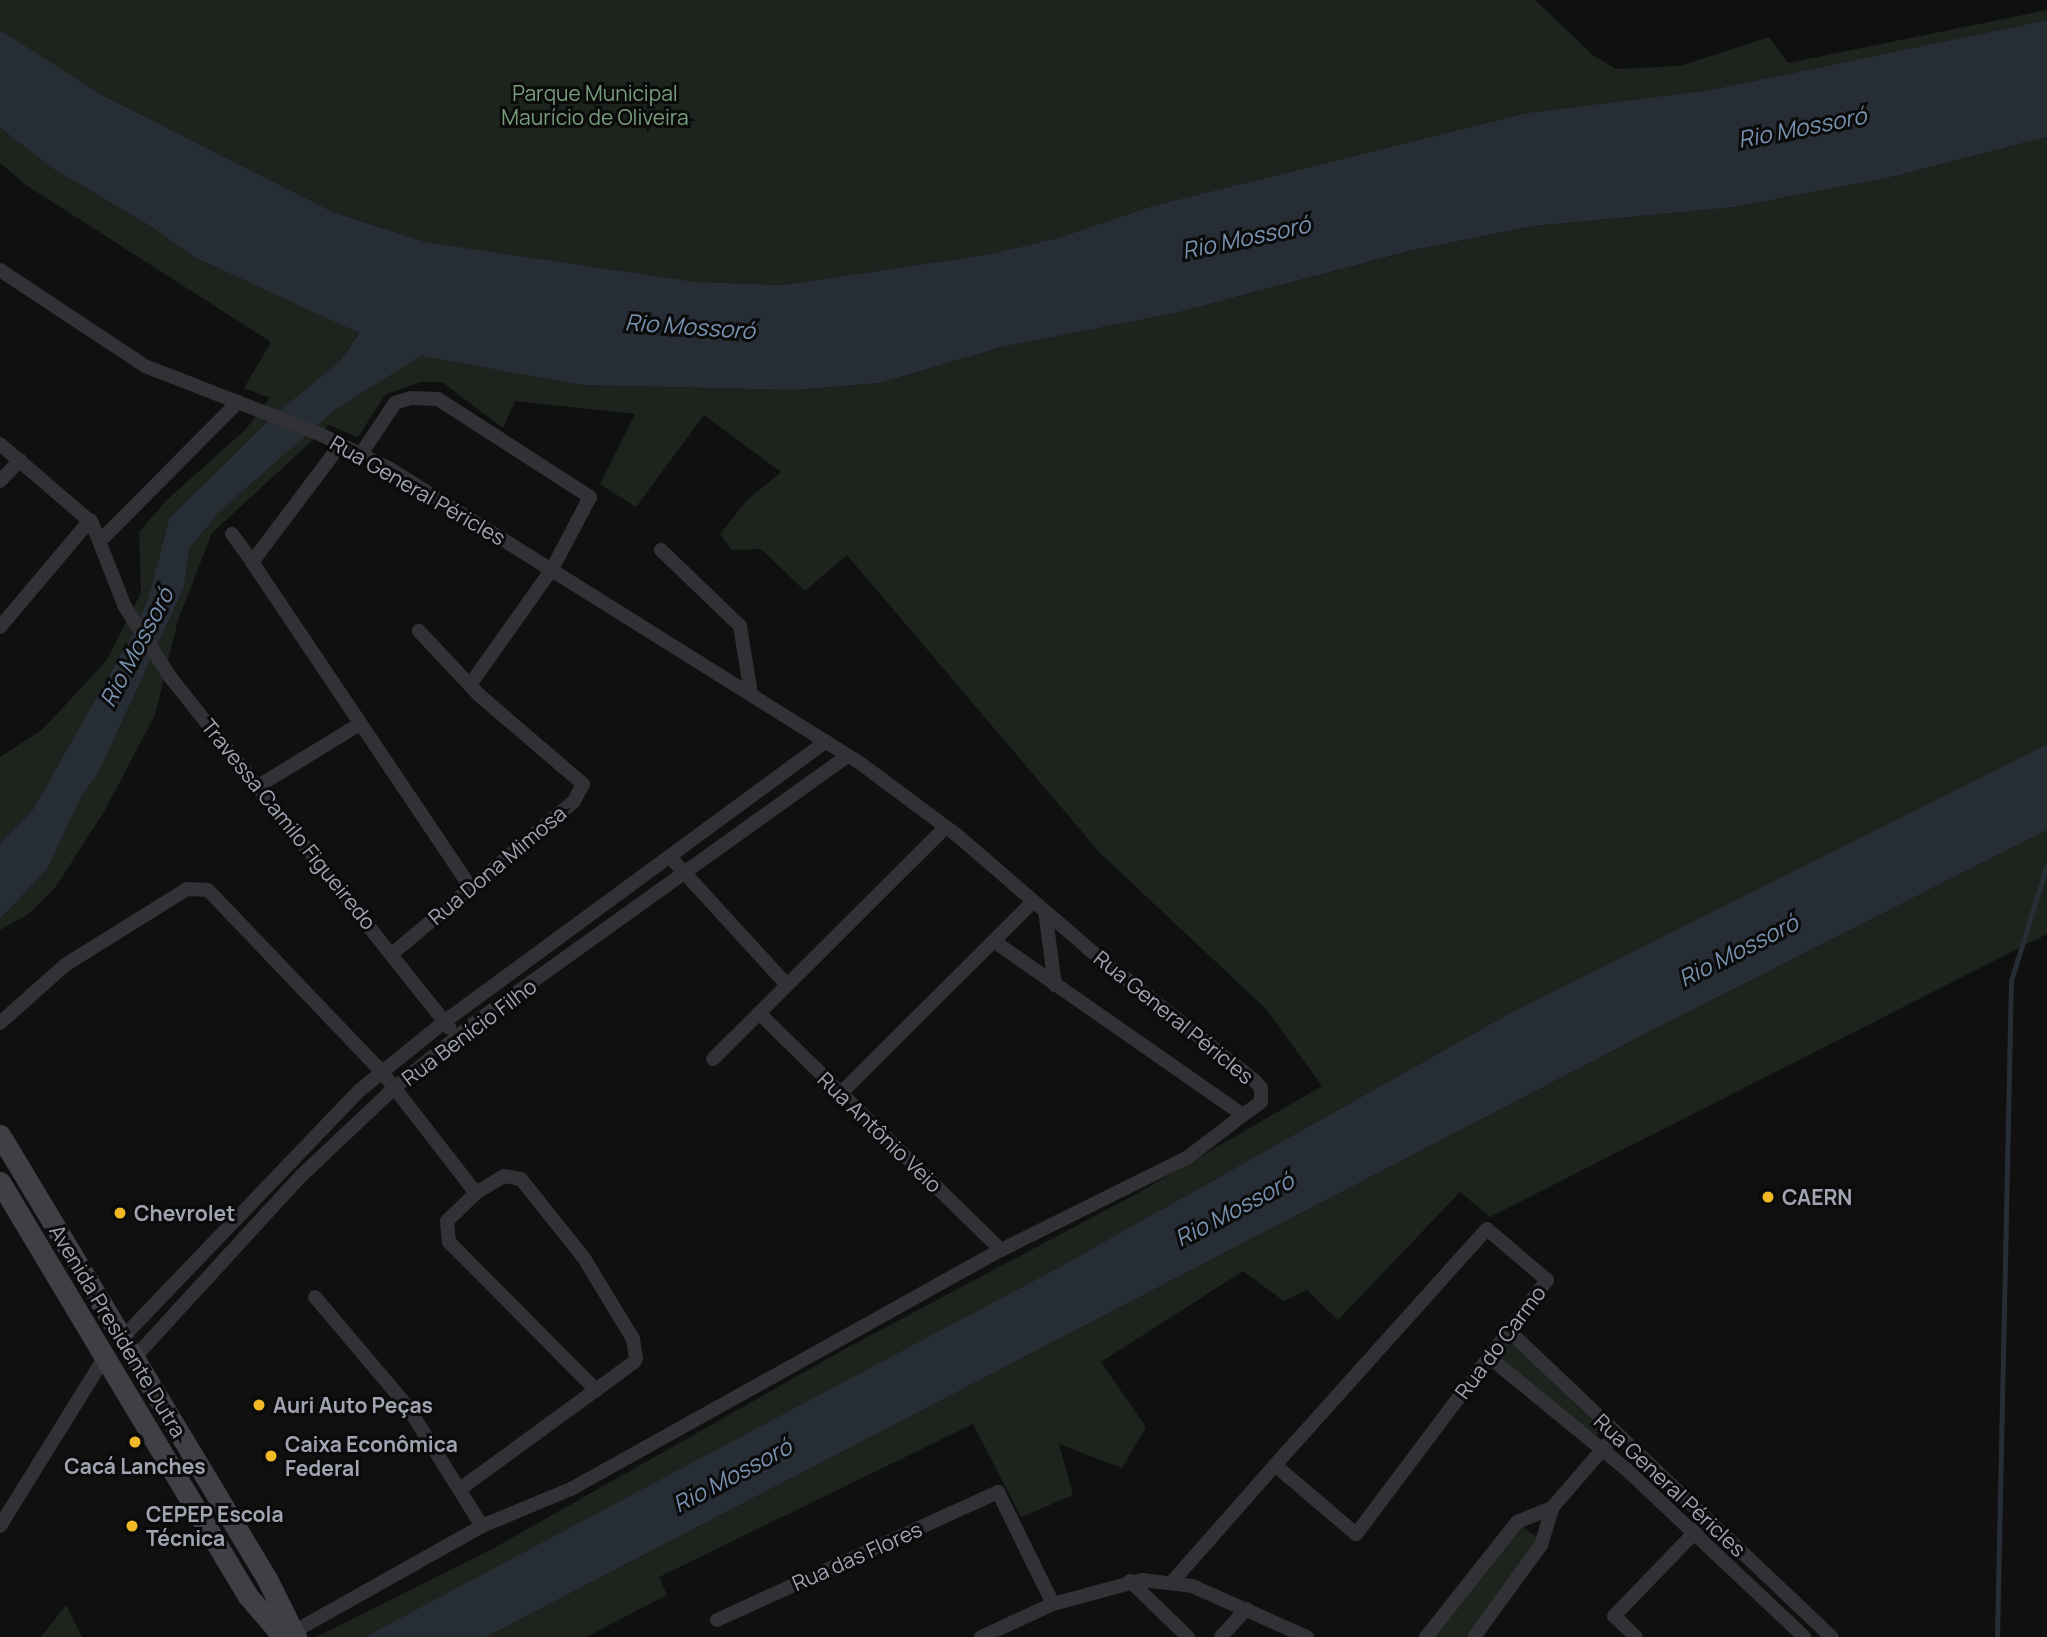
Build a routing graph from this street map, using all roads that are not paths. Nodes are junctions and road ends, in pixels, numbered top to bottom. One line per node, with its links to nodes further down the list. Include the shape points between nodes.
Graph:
1 (0, 270): 2 (street, Rua General Péricles, via 125,355)
2 (245, 404): 4 (street, Rua General Péricles); 10 (street)
3 (0, 443): 6 (street, Travessa Camilo Figueiredo)
4 (341, 444): 5 (street, Rua General Péricles); 12 (street)
5 (361, 454): 13 (street, Rua General Péricles); 13 (street, via 395,403 410,398 438,399 590,496)
6 (20, 460): 7 (street); 8 (street, Travessa Camilo Figueiredo)
7 (0, 481)
8 (90, 520): 10 (street, Travessa Camilo Figueiredo); 14 (street)
9 (232, 534): 12 (street)
10 (102, 539): 21 (street, Travessa Camilo Figueiredo, via 125,607 171,678)
11 (661, 550): 17 (street, via 740,626)
12 (252, 562): 18 (street)
13 (552, 569): 16 (street); 17 (street, Rua General Péricles)
14 (0, 627)
15 (419, 631): 16 (street, Rua Dona Mimosa)
16 (470, 685): 25 (street, Rua Dona Mimosa, via 583,784 580,796)
17 (751, 694): 19 (street, Rua General Péricles)
18 (360, 724): 21 (street); 25 (street)
19 (826, 741): 20 (street, Rua General Péricles); 23 (street, Rua Benício Filho)
20 (847, 756): 22 (street, Rua General Péricles); 24 (street, Rua Benício Filho)
21 (260, 785): 28 (street, Travessa Camilo Figueiredo)
22 (946, 827): 26 (street, Rua General Péricles); 29 (street)
23 (671, 858): 24 (street); 32 (street, Rua Benício Filho)
24 (686, 872): 29 (street); 34 (street, Rua Benício Filho)
25 (470, 887): 28 (street, Rua Dona Mimosa)
26 (1039, 906): 27 (street); 30 (street); 39 (street, Rua General Péricles, via 1256,1082 1261,1102)
27 (995, 943): 30 (street, Rua General Péricles); 38 (street)
28 (393, 953): 32 (street, Travessa Camilo Figueiredo)
29 (787, 985): 31 (street)
30 (1055, 985): 39 (street, Rua General Péricles)
31 (759, 1013): 35 (street); 38 (street, Rua Antônio Veio)
32 (444, 1022): 34 (street, Travessa Camilo Figueiredo); 36 (street, Rua Benício Filho)
33 (0, 1023): 36 (street, via 65,965 187,889 198,887 219,900)
34 (456, 1037): 37 (street, Rua Benício Filho)
35 (713, 1059)
36 (382, 1072): 37 (street); 41 (street, Rua Benício Filho)
37 (394, 1088): 42 (street, Rua Benício Filho); 44 (street)
38 (841, 1093): 47 (street, Rua Antônio Veio)
39 (1242, 1115): 47 (street, via 1188,1157)
40 (0, 1135): 45 (main road, Avenida Presidente Dutra)
41 (305, 1144): 42 (street); 48 (street, Rua Benício Filho)
42 (319, 1158): 49 (street, Rua Benício Filho)
43 (0, 1182): 46 (main road, Avenida Presidente Dutra)
44 (476, 1193): 56 (street, via 447,1221 446,1234); 56 (street, via 504,1176 521,1179 584,1258 629,1333 636,1358)
45 (59, 1232): 46 (main road); 52 (main road, Avenida Presidente Dutra)
46 (37, 1244): 55 (main road, Avenida Presidente Dutra)
47 (1001, 1250): 64 (street, via 571,1489)
48 (201, 1254): 49 (street); 52 (street, Rua Benício Filho)
49 (215, 1268): 53 (street, Rua Benício Filho)
50 (316, 1297): 60 (street, via 407,1406)
51 (1509, 1331): 54 (street, Rua do Carmo); 57 (street, Rua General Péricles); 59 (street, Rua do Carmo, via 1547,1280 1487,1229)
52 (123, 1337): 53 (main road, Avenida Presidente Dutra)
53 (135, 1357): 71 (main road, Avenida Presidente Dutra, via 267,1579)
54 (1489, 1357): 58 (street, Rua General Péricles); 59 (street, Rua do Carmo, via 1356,1534)
55 (103, 1360): 63 (street); 71 (main road, Avenida Presidente Dutra, via 248,1596)
56 (596, 1390): 60 (street)
57 (1615, 1434): 58 (street); 62 (street, Rua General Péricles)
58 (1603, 1450): 61 (street); 65 (street, Rua General Péricles)
59 (1275, 1465): 67 (street, Rua do Carmo)
60 (460, 1489): 64 (street)
61 (1552, 1508): 76 (street, via 1517,1522); 77 (street, via 1541,1545)
62 (1706, 1520): 65 (street); 80 (street, Rua General Péricles)
63 (0, 1526)
64 (482, 1526): 71 (street)
65 (1695, 1533): 78 (street, via 1614,1616); 79 (street, Rua General Péricles)
66 (1130, 1581): 67 (street); 68 (street); 73 (street)
67 (1172, 1582): 69 (street)
68 (1052, 1604): 70 (street, Rua das Flores, via 998,1492); 72 (street)
69 (1246, 1609): 74 (street); 75 (street)
70 (717, 1620)
71 (289, 1636)
72 (981, 1637)
73 (1188, 1637)
74 (1221, 1637)
75 (1307, 1637)
76 (1426, 1637)
77 (1474, 1637)
78 (1636, 1637)
79 (1804, 1637)
80 (1832, 1637)

